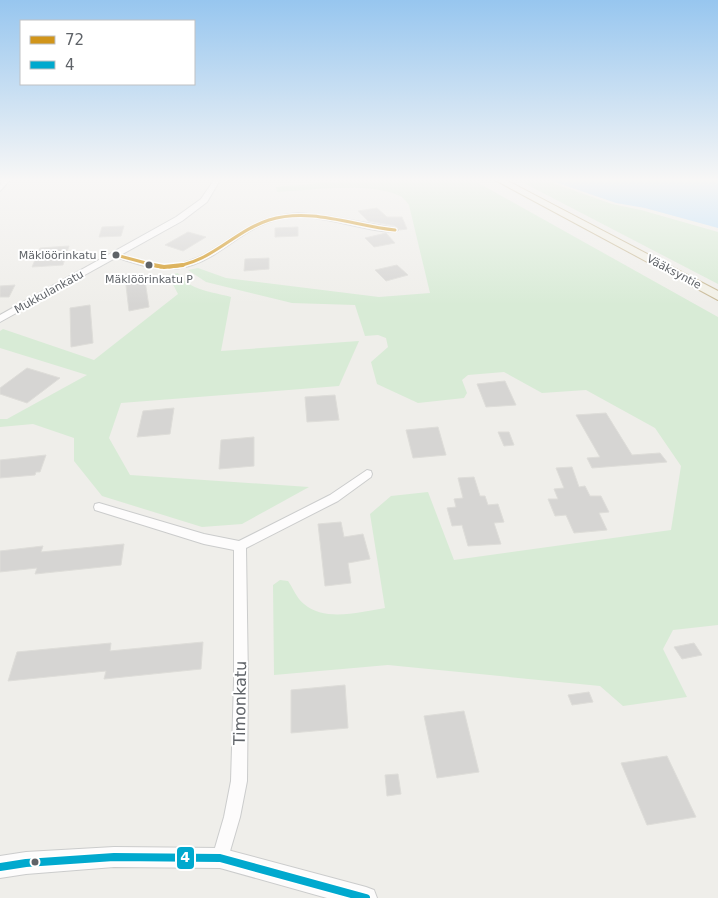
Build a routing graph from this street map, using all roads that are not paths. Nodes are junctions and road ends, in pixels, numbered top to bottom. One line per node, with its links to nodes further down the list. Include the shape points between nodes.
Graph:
1 (173, 222): 6 (street, Mukkulankatu)
2 (266, 222): 6 (street, via 253,226 196,263 164,267)
3 (355, 222): 5 (street)
4 (581, 222): 7 (highway, Vääksyntie)
5 (395, 230)
6 (116, 255): 8 (street, Mukkulankatu)
7 (718, 296)
8 (0, 318)
9 (367, 474): 11 (street, via 334,498)
10 (99, 507): 11 (street, via 208,540)
11 (240, 546): 12 (street, Timonkatu, via 239,781)
12 (220, 858): 13 (street, via 114,857 26,862); 14 (street)
13 (0, 867)
14 (366, 898)

